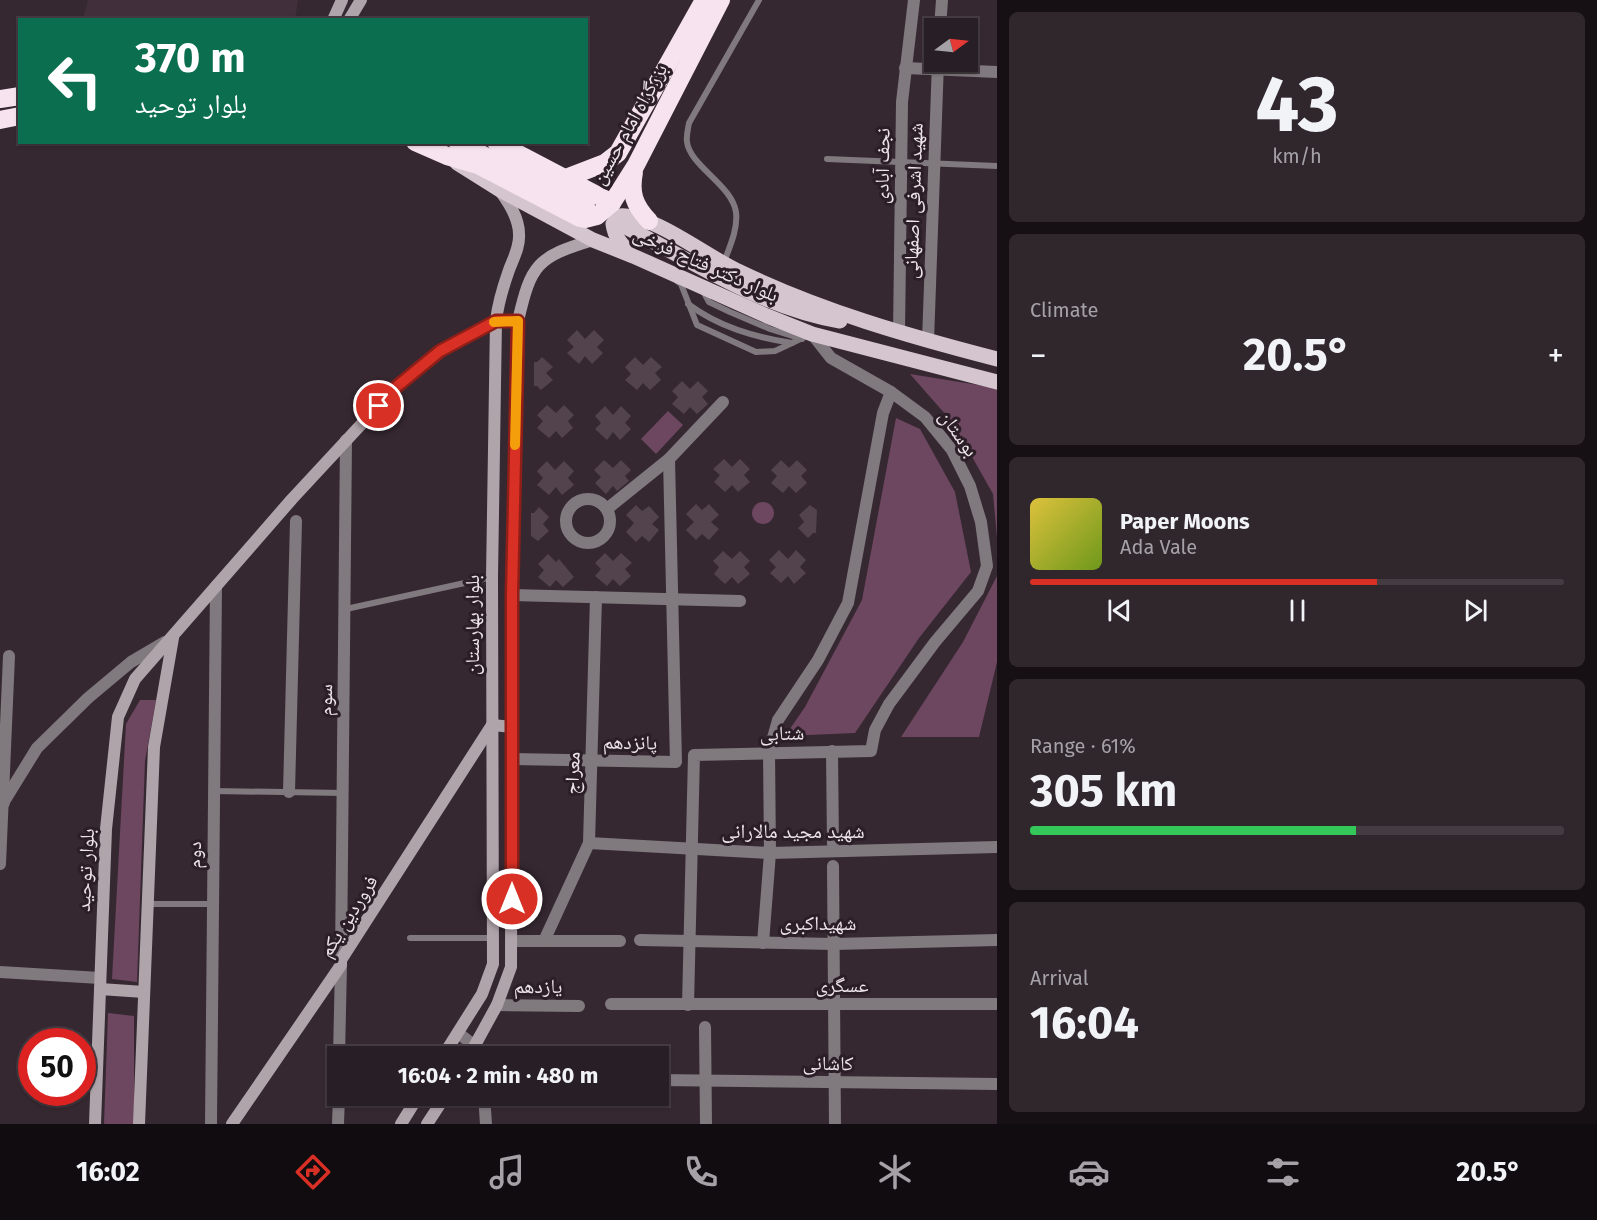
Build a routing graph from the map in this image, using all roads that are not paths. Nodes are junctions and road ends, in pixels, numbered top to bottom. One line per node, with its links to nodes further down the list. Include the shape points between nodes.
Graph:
1 (342, 0): 8 (main road)
2 (361, 0): 9 (main road)
3 (704, 0): 16 (highway, بزرگراه امام حسین)
4 (721, 0): 16 (highway, بزرگراه امام حسین)
5 (759, 0): 37 (lane, via 689,123 687,142 692,154 733,201 735,228)
6 (914, 0): 12 (street, نجف آبادی)
7 (942, 0): 10 (street)
8 (334, 18)
9 (350, 18)
10 (941, 18)
11 (924, 66): 12 (street)
12 (905, 68): 25 (street, نجف آبادی)
13 (978, 70): 15 (street)
14 (937, 72): 26 (street, شهید اشرفی اصفهانی)
15 (997, 72)
16 (667, 85): 27 (highway, بزرگراه امام حسین); 29 (highway, بزرگراه امام حسین, via 618,153 605,163)
17 (18, 96): 18 (highway)
18 (0, 99)
19 (18, 116): 20 (highway)
20 (0, 120)
21 (426, 144): 23 (highway, بلوار دکتر فتاح فرخی)
22 (500, 144): 29 (highway)
23 (452, 149): 30 (main road, بلوار دکتر فتاح فرخی); 31 (highway, بزرگراه امام حسین, via 580,218 597,216); 32 (highway)
24 (827, 159): 25 (lane)
25 (902, 162): 26 (lane); 42 (street, نجف آبادی)
26 (934, 163): 28 (lane); 44 (street, شهید اشرفی اصفهانی)
27 (636, 165): 31 (highway, بزرگراه امام حسین); 33 (highway, via 633,199)
28 (997, 166)
29 (566, 178): 31 (highway)
30 (500, 190): 35 (main road, بلوار دکتر فتاح فرخی); 40 (main road, بلوار بهارستان, via 519,234)
31 (612, 203)
32 (586, 206)
33 (649, 221): 36 (main road, بلوار دکتر فتاح فرخی, via 630,215 619,216 614,224 619,242); 37 (main road, بلوار دکتر فتاح فرخی)
34 (626, 227): 42 (main road, via 774,303 815,317)
35 (593, 240): 36 (main road, بلوار دکتر فتاح فرخی); 41 (main road, بلوار بهارستان, via 568,248 536,268)
36 (633, 256): 38 (main road, بلوار دکتر فتاح فرخی)
37 (723, 263): 42 (main road, بلوار دکتر فتاح فرخی, via 813,304)
38 (669, 272): 39 (lane, via 681,284); 43 (main road, بلوار دکتر فتاح فرخی)
39 (687, 303): 45 (lane, via 725,326 759,338); 45 (lane, via 697,325 756,352 775,351)
40 (496, 321): 41 (main road); 50 (main road, بلوار توحید, via 440,351 395,388); 54 (main road, بلوار بهارستان)
41 (518, 321): 56 (main road, بلوار بهارستان)
42 (892, 331): 44 (main road, بلوار دکتر فتاح فرخی)
43 (807, 336): 45 (lane); 47 (main road, بلوار دکتر فتاح فرخی); 48 (street, بوستان, via 831,358)
44 (927, 341): 46 (main road, بلوار دکتر فتاح فرخی)
45 (792, 343)
46 (997, 359)
47 (997, 382)
48 (891, 392): 66 (street, بوستان, via 925,417 952,450 970,486 981,522 987,566 978,591 889,704 875,730); 67 (street, via 883,413 848,603 818,660 778,720)
49 (723, 402): 51 (street)
50 (346, 440): 55 (main road, بلوار توحید); 60 (street, سوم)
51 (669, 459): 52 (street); 58 (street)
52 (607, 509)
53 (296, 521): 71 (street)
54 (492, 577): 60 (lane); 63 (main road, بلوار بهارستان)
55 (216, 586): 61 (main road, بلوار توحید); 70 (street, دوم)
56 (512, 595): 57 (street); 64 (main road, بلوار بهارستان)
57 (596, 597): 58 (street); 69 (street, معراج)
58 (672, 599): 59 (street); 69 (street, پانزدهم, via 676,762)
59 (740, 601)
60 (346, 609): 72 (street, سوم)
61 (174, 637): 73 (street, via 131,662 88,698 37,748); 81 (main road, بلوار توحید, via 154,747); 95 (main road, بلوار توحید, via 135,679 117,717 106,829)
62 (9, 656): 73 (street)
63 (492, 724): 64 (main road); 84 (main road, بلوار بهارستان); 93 (main road, فروردین یکم)
64 (512, 727): 68 (main road, بلوار بهارستان)
65 (832, 751): 66 (street, شتابی); 67 (street, شتابی); 75 (street)
66 (871, 751)
67 (769, 752): 77 (street, شتابی, via 694,755); 78 (street)
68 (512, 759): 69 (street, پانزدهم); 89 (main road, بلوار بهارستان)
69 (592, 761): 74 (street, معراج)
70 (214, 791): 71 (lane); 82 (street, دوم)
71 (289, 792): 72 (lane)
72 (343, 793): 93 (street, سوم)
73 (4, 803): 79 (street)
74 (589, 843): 77 (street, شهید مجید مالارانی); 90 (street, معراج)
75 (833, 844)
76 (997, 847): 78 (street, شهید مجید مالارانی)
77 (692, 849): 78 (street, شهید مجید مالارانی); 87 (street)
78 (770, 853): 91 (street)
79 (0, 864)
80 (833, 866): 92 (street)
81 (147, 904): 82 (lane); 96 (main road, بلوار توحید)
82 (213, 904): 119 (street, دوم)
83 (410, 938): 84 (lane)
84 (494, 938): 104 (main road, بلوار بهارستان, via 493,964 482,994)
85 (620, 940): 90 (street)
86 (639, 940): 87 (street, شهیداکبری)
87 (690, 940): 91 (street, شهیداکبری); 101 (street)
88 (997, 940): 92 (street, شهیداکبری)
89 (512, 941): 90 (street); 98 (main road, بلوار بهارستان, via 511,967)
90 (544, 941)
91 (763, 943): 92 (street, شهیداکبری)
92 (834, 944): 102 (street)
93 (341, 962): 105 (street); 120 (main road, فروردین یکم)
94 (0, 972): 95 (street)
95 (100, 984): 96 (main road); 117 (main road, بلوار توحید)
96 (144, 992): 118 (main road, بلوار توحید)
97 (997, 1004): 102 (street, عسگری)
98 (497, 1005): 99 (street, یازدهم); 108 (main road, بلوار بهارستان)
99 (579, 1005)
100 (611, 1005): 101 (street)
101 (688, 1005): 102 (street, عسگری)
102 (834, 1005): 111 (street)
103 (705, 1027): 110 (street)
104 (458, 1033): 106 (main road, بلوار بهارستان); 107 (street)
105 (339, 1046)
106 (450, 1046)
107 (469, 1046)
108 (478, 1046)
109 (669, 1080): 110 (street, کاشانی)
110 (706, 1081): 111 (street, کاشانی); 125 (street)
111 (835, 1082): 112 (street, کاشانی); 126 (street)
112 (997, 1084)
113 (339, 1106): 121 (street)
114 (412, 1106): 122 (main road)
115 (439, 1106): 123 (main road)
116 (485, 1106): 124 (street)
117 (95, 1124)
118 (139, 1124)
119 (211, 1124)
120 (232, 1124)
121 (338, 1124)
122 (401, 1124)
123 (427, 1124)
124 (486, 1124)
125 (706, 1124)
126 (835, 1124)

